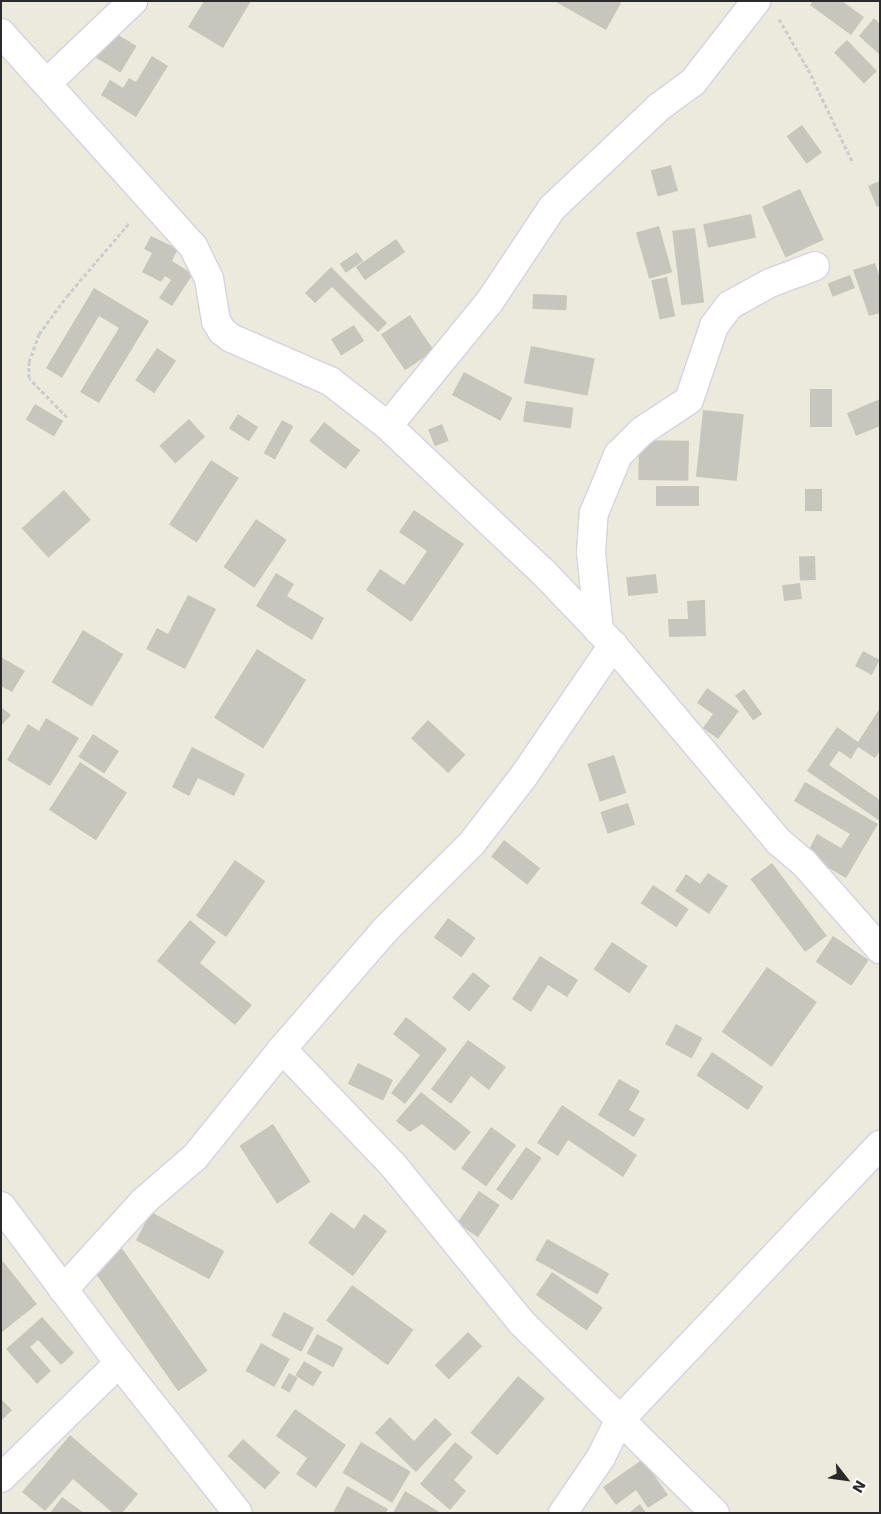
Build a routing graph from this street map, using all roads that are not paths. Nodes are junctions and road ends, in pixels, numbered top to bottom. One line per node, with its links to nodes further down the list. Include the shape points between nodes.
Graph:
1 (133, 1): 4 (street)
2 (764, 6): 6 (street, via 693,82 660,107 552,208 490,301)
3 (1, 33): 4 (street)
4 (47, 83): 6 (street, via 200,258 209,279 216,320 225,334 330,381)
5 (815, 266): 7 (street, via 770,283 730,305 714,326 688,400 642,431 618,455 594,513 592,552)
6 (388, 426): 7 (street, via 543,572)
7 (606, 638): 8 (street, via 779,842 804,863); 9 (street, via 523,776 472,843 385,930)
8 (880, 948)
9 (282, 1049): 12 (street, via 195,1157 144,1201); 14 (street, via 393,1166 522,1323)
10 (880, 1145): 14 (street)
11 (1, 1206): 12 (street)
12 (63, 1290): 13 (street)
13 (118, 1363): 15 (street); 16 (street)
14 (619, 1421): 17 (street, via 601,1457); 18 (street)
15 (1, 1478)
16 (238, 1513)
17 (563, 1513)
18 (715, 1513)

